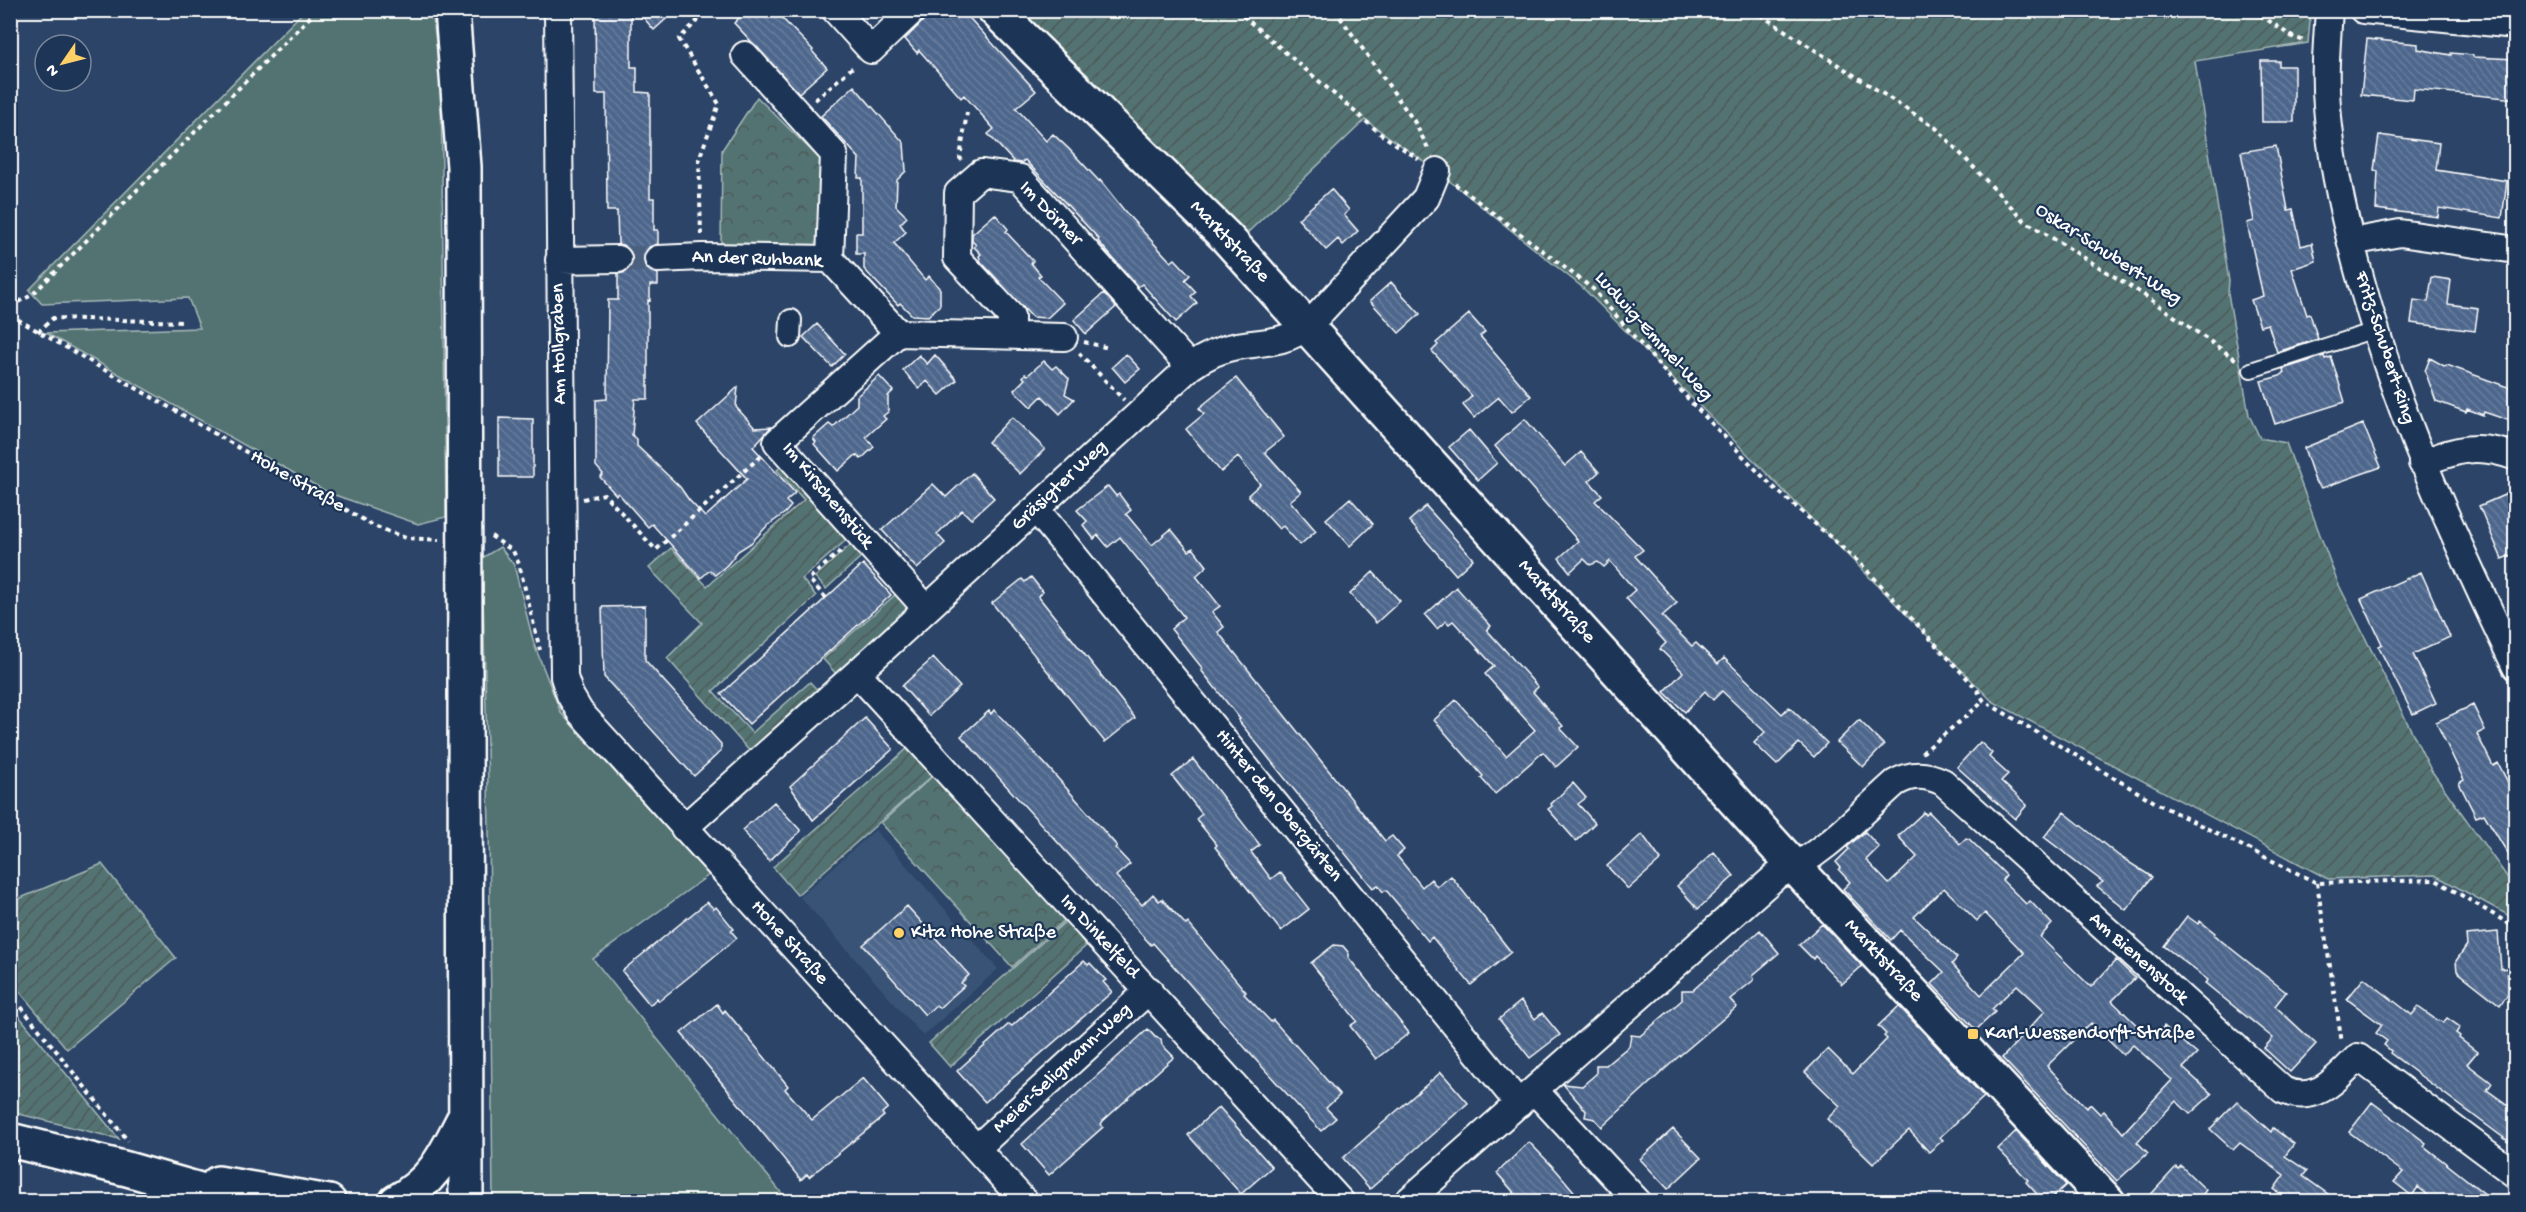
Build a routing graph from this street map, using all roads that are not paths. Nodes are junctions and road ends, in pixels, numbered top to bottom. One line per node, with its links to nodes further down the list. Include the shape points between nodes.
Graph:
1 (452, 10): 35 (main road, via 464,167)
2 (558, 10): 16 (street, Am Hollgraben)
3 (835, 10): 4 (street, via 871,50)
4 (913, 10)
5 (995, 10): 17 (main road, Marktstraße, via 1226,237)
6 (2329, 10): 11 (street, Fritz-Schubert-Ring, via 2329,126)
7 (2362, 10): 8 (street)
8 (2516, 25)
9 (745, 55): 15 (street, via 834,154)
10 (1437, 171): 17 (street, Gräsigter Weg, via 1426,198)
11 (2351, 242): 12 (street, via 2400,233); 18 (street, Fritz-Schubert-Ring)
12 (2516, 250)
13 (618, 259): 16 (street)
14 (658, 259): 15 (street, An der Ruhbank)
15 (830, 259): 19 (street, An der Ruhbank)
16 (559, 260): 30 (street, Am Hollgraben)
17 (1308, 326): 22 (street, Gräsigter Weg, via 1296,336 1279,341 1222,350); 32 (main road, Marktstraße)
18 (2375, 330): 23 (lane); 25 (street, Fritz-Schubert-Ring)
19 (898, 333): 20 (street); 27 (street, Im Kirschenstück, via 777,442)
20 (1011, 335): 21 (street); 22 (street, Im Dörner, via 1011,316 957,258 958,193 981,173 1020,178)
21 (1064, 337)
22 (1190, 367): 26 (street, Gräsigter Weg)
23 (2251, 369)
24 (2516, 457): 25 (street, via 2476,447)
25 (2422, 463): 28 (street, Fritz-Schubert-Ring)
26 (1036, 508): 27 (street, Gräsigter Weg); 34 (street, Hinter den Obergärten)
27 (926, 608): 29 (street, Gräsigter Weg)
28 (2516, 667)
29 (857, 673): 31 (street, Gräsigter Weg); 33 (street, Im Dinkelfeld)
30 (564, 677): 31 (street, Hohe Straße, via 580,712)
31 (684, 828): 37 (street, Hohe Straße)
32 (1795, 867): 34 (street, via 1776,876); 39 (street, Am Bienenstock, via 1895,783 1905,777 1932,777 1943,782 2283,1090 2294,1095 2313,1093 2330,1085 2358,1057); 48 (main road, Marktstraße)
33 (1149, 990): 37 (street, Meier-Seligmann-Weg); 45 (street, Im Dinkelfeld)
34 (1527, 1097): 46 (street); 47 (street, Hinter den Obergärten)
35 (466, 1116): 42 (main road, via 442,1161 423,1185); 43 (main road)
36 (10, 1140): 38 (main road)
37 (977, 1148): 44 (street, Hohe Straße)
38 (127, 1169): 40 (main road); 41 (main road)
39 (2516, 1175)
40 (242, 1202)
41 (329, 1202)
42 (396, 1202)
43 (466, 1202)
44 (1025, 1202)
45 (1341, 1202)
46 (1407, 1202)
47 (1638, 1202)
48 (2108, 1202)

